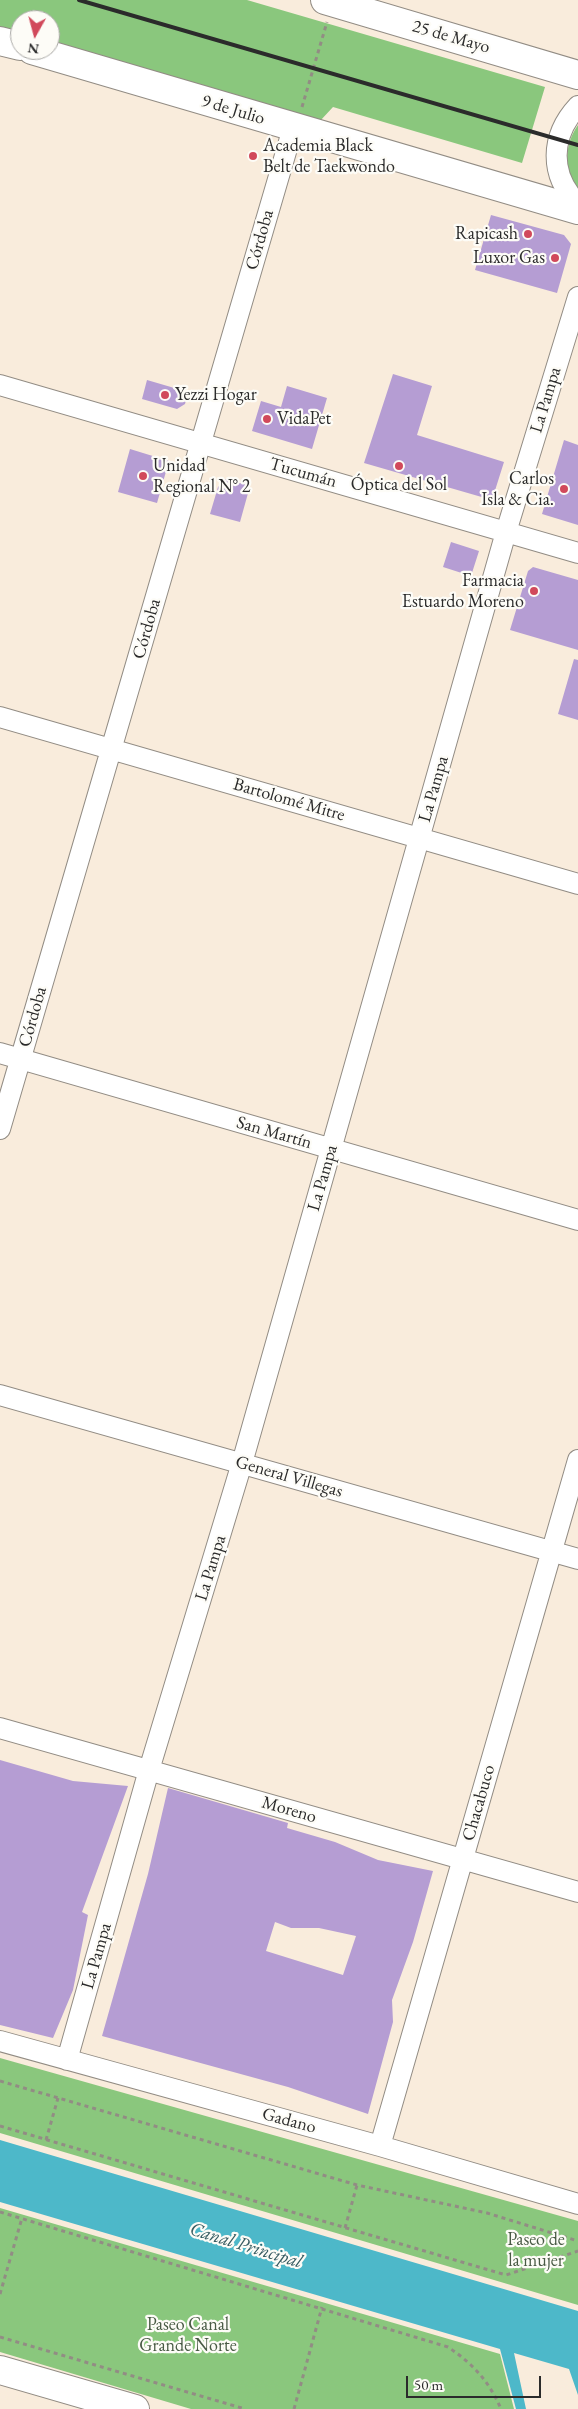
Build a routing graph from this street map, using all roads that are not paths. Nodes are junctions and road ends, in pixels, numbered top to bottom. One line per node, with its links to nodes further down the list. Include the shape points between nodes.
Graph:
1 (326, 11): 3 (main road, 25 de Mayo)
2 (60, 57): 5 (main road, 9 de Julio)
3 (578, 75)
4 (578, 106): 6 (street, via 562,127 556,153 561,181)
5 (297, 118): 7 (main road, 9 de Julio); 10 (street, Córdoba)
6 (578, 204)
7 (578, 210)
8 (578, 297): 11 (street, La Pampa)
9 (0, 385): 10 (street, Tucumán)
10 (201, 443): 11 (street, Tucumán); 14 (street, Córdoba)
11 (506, 532): 12 (street, Tucumán); 15 (street, La Pampa)
12 (578, 553)
13 (0, 718): 14 (street, Bartolomé Mitre)
14 (112, 750): 15 (street, Bartolomé Mitre); 18 (street, Córdoba)
15 (420, 838): 16 (street, Bartolomé Mitre); 20 (street, La Pampa)
16 (578, 884)
17 (0, 1053): 18 (street, San Martín)
18 (20, 1059): 19 (street, Córdoba); 20 (street, San Martín)
19 (0, 1129)
20 (331, 1150): 21 (street, San Martín); 24 (street, La Pampa)
21 (578, 1220)
22 (0, 1395): 24 (street, General Villegas)
23 (578, 1460): 25 (street, Chacabuco)
24 (242, 1463): 25 (street, General Villegas); 28 (street, La Pampa)
25 (552, 1552): 26 (street, General Villegas); 29 (street, Chacabuco)
26 (578, 1560)
27 (0, 1728): 28 (street, Moreno)
28 (149, 1770): 29 (street, Moreno); 32 (street, La Pampa)
29 (463, 1859): 30 (street, Moreno); 33 (street, Chacabuco)
30 (578, 1892)
31 (0, 2041): 32 (street, Gadano)
32 (67, 2060): 33 (street, Gadano)
33 (380, 2146): 34 (street, Gadano)
34 (578, 2204)
35 (0, 2370): 36 (main road)
36 (135, 2409)

